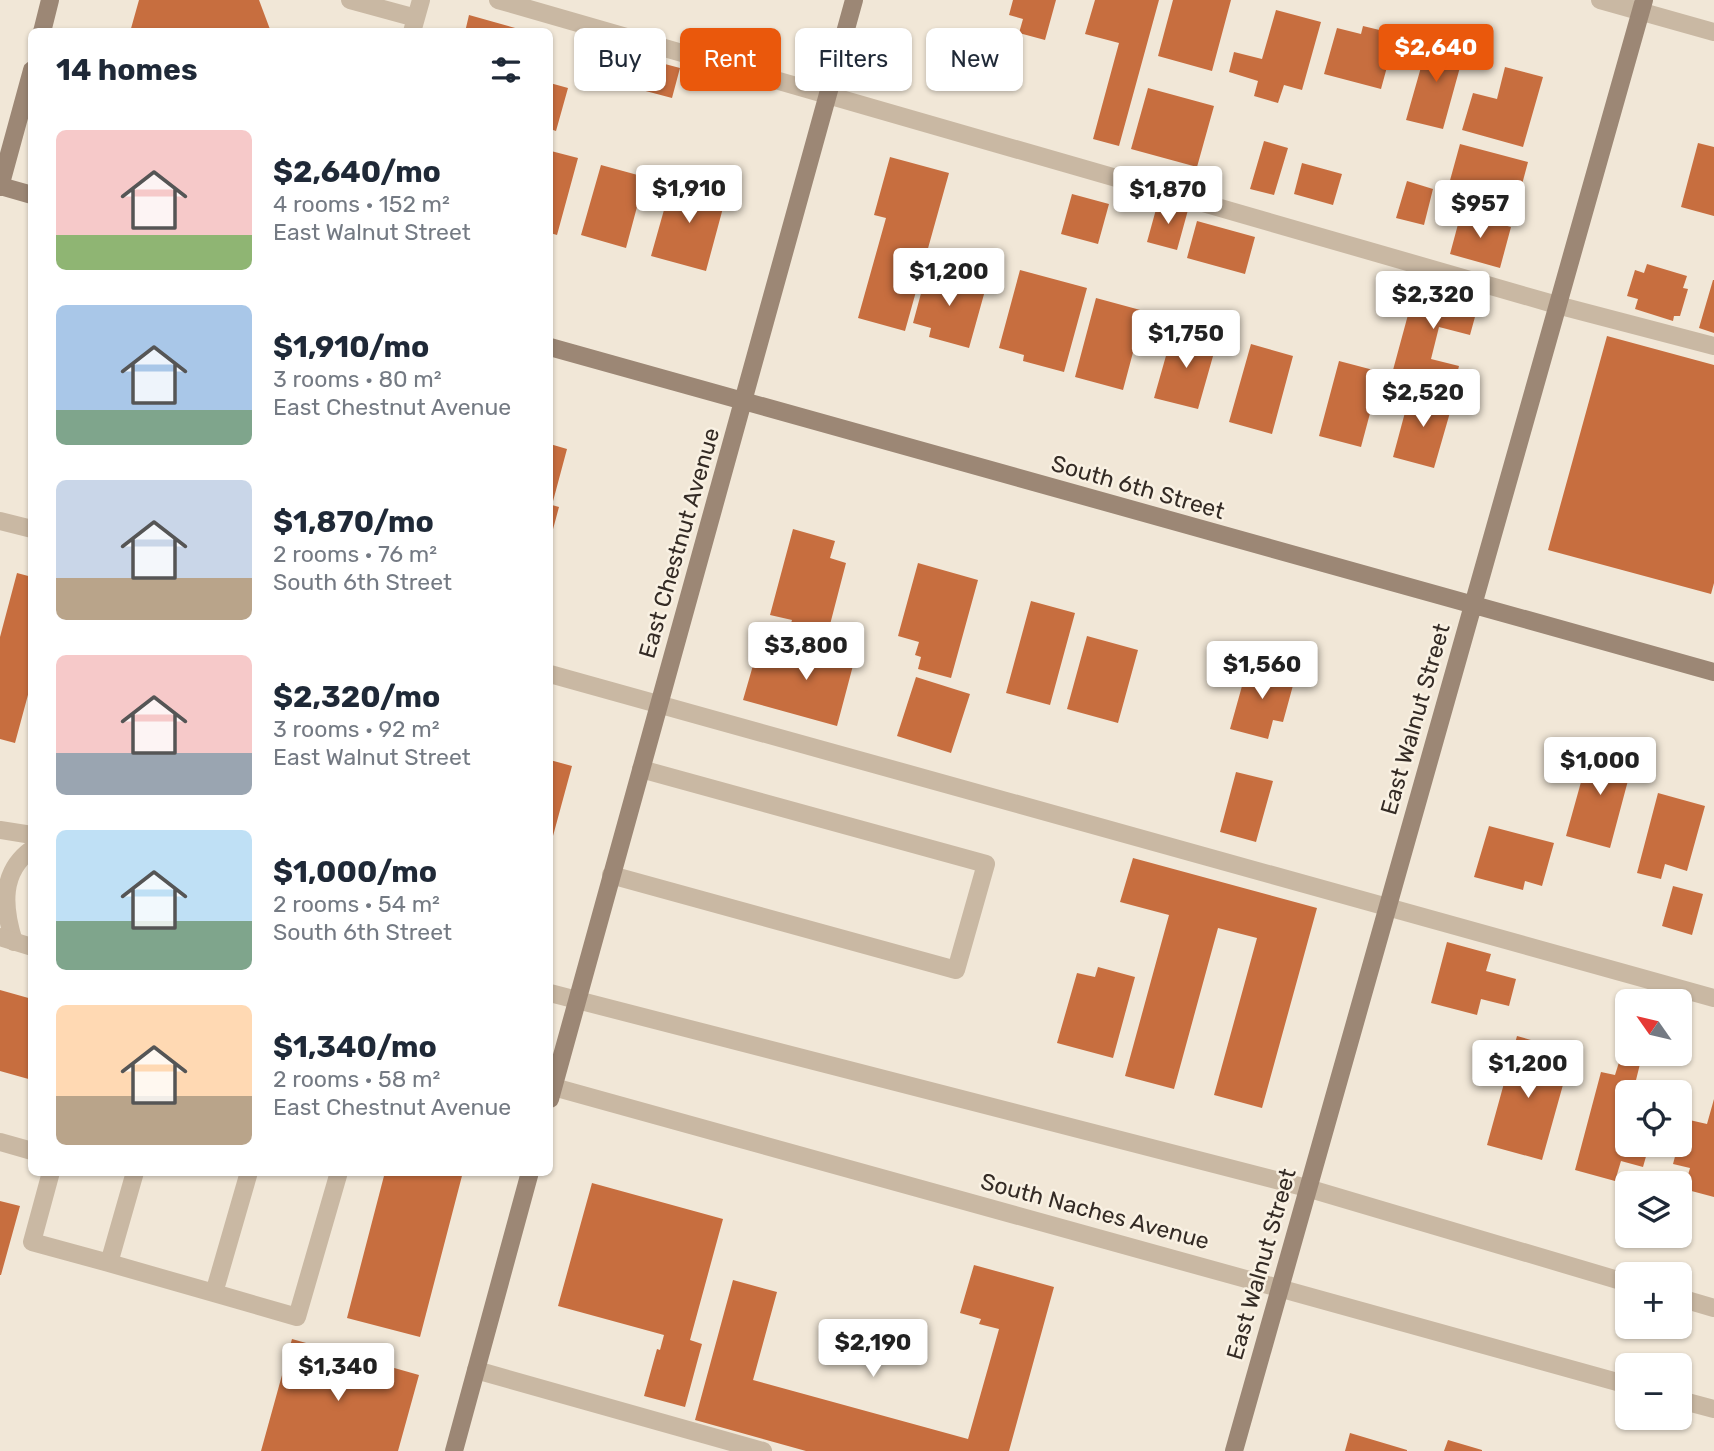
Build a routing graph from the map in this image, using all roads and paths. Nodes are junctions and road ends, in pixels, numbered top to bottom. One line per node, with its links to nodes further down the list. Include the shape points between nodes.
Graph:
1 (50, 0): 9 (street)
2 (350, 0): 8 (street)
3 (421, 0): 8 (street)
4 (498, 0): 12 (street)
5 (854, 0): 12 (street, East Chestnut Avenue)
6 (1600, 0): 7 (street)
7 (1642, 6): 10 (street); 15 (street, East Walnut Street)
8 (414, 25)
9 (43, 28)
10 (1714, 32)
11 (28, 85): 13 (street)
12 (828, 96): 15 (street); 18 (street, East Chestnut Avenue)
13 (0, 187): 14 (street)
14 (28, 194)
15 (1557, 305): 16 (street); 21 (street, East Walnut Street)
16 (1714, 346)
17 (553, 348): 18 (street, South 6th Street)
18 (744, 403): 21 (street, South 6th Street); 24 (street, East Chestnut Avenue)
19 (0, 521): 20 (street)
20 (28, 528)
21 (1472, 606): 22 (street, South 6th Street); 30 (street, East Walnut Street)
22 (1714, 672)
23 (553, 675): 24 (street)
24 (659, 705): 25 (street, East Chestnut Avenue); 30 (street)
25 (640, 769): 29 (street, East Chestnut Avenue); 29 (street, via 986,864 956,971)
26 (0, 830): 27 (street)
27 (28, 834)
28 (28, 851): 31 (street, via 6,877 2,904)
29 (611, 875): 34 (street, East Chestnut Avenue)
30 (1388, 907): 33 (street); 44 (street, East Walnut Street)
31 (15, 942)
32 (553, 994): 34 (street)
33 (1714, 998)
34 (576, 1002): 35 (street, East Chestnut Avenue); 44 (street)
35 (553, 1083)
36 (553, 1091): 47 (street, South Naches Avenue)
37 (0, 1142): 38 (street)
38 (28, 1150)
39 (50, 1176): 45 (street, via 32,1241)
40 (134, 1176): 45 (street)
41 (248, 1176): 48 (street)
42 (338, 1176): 48 (street, via 298,1317)
43 (529, 1176): 51 (street)
44 (1307, 1188): 46 (street); 47 (street, East Walnut Street)
45 (109, 1263): 48 (street)
46 (1615, 1279)
47 (1279, 1287): 52 (street, South Naches Avenue); 57 (street, East Walnut Street)
48 (214, 1293)
49 (1692, 1302): 50 (street)
50 (1714, 1308)
51 (476, 1370): 55 (street); 56 (street)
52 (1615, 1381)
53 (1692, 1403): 54 (street)
54 (1714, 1409)
55 (454, 1451)
56 (763, 1451)
57 (1234, 1451)

